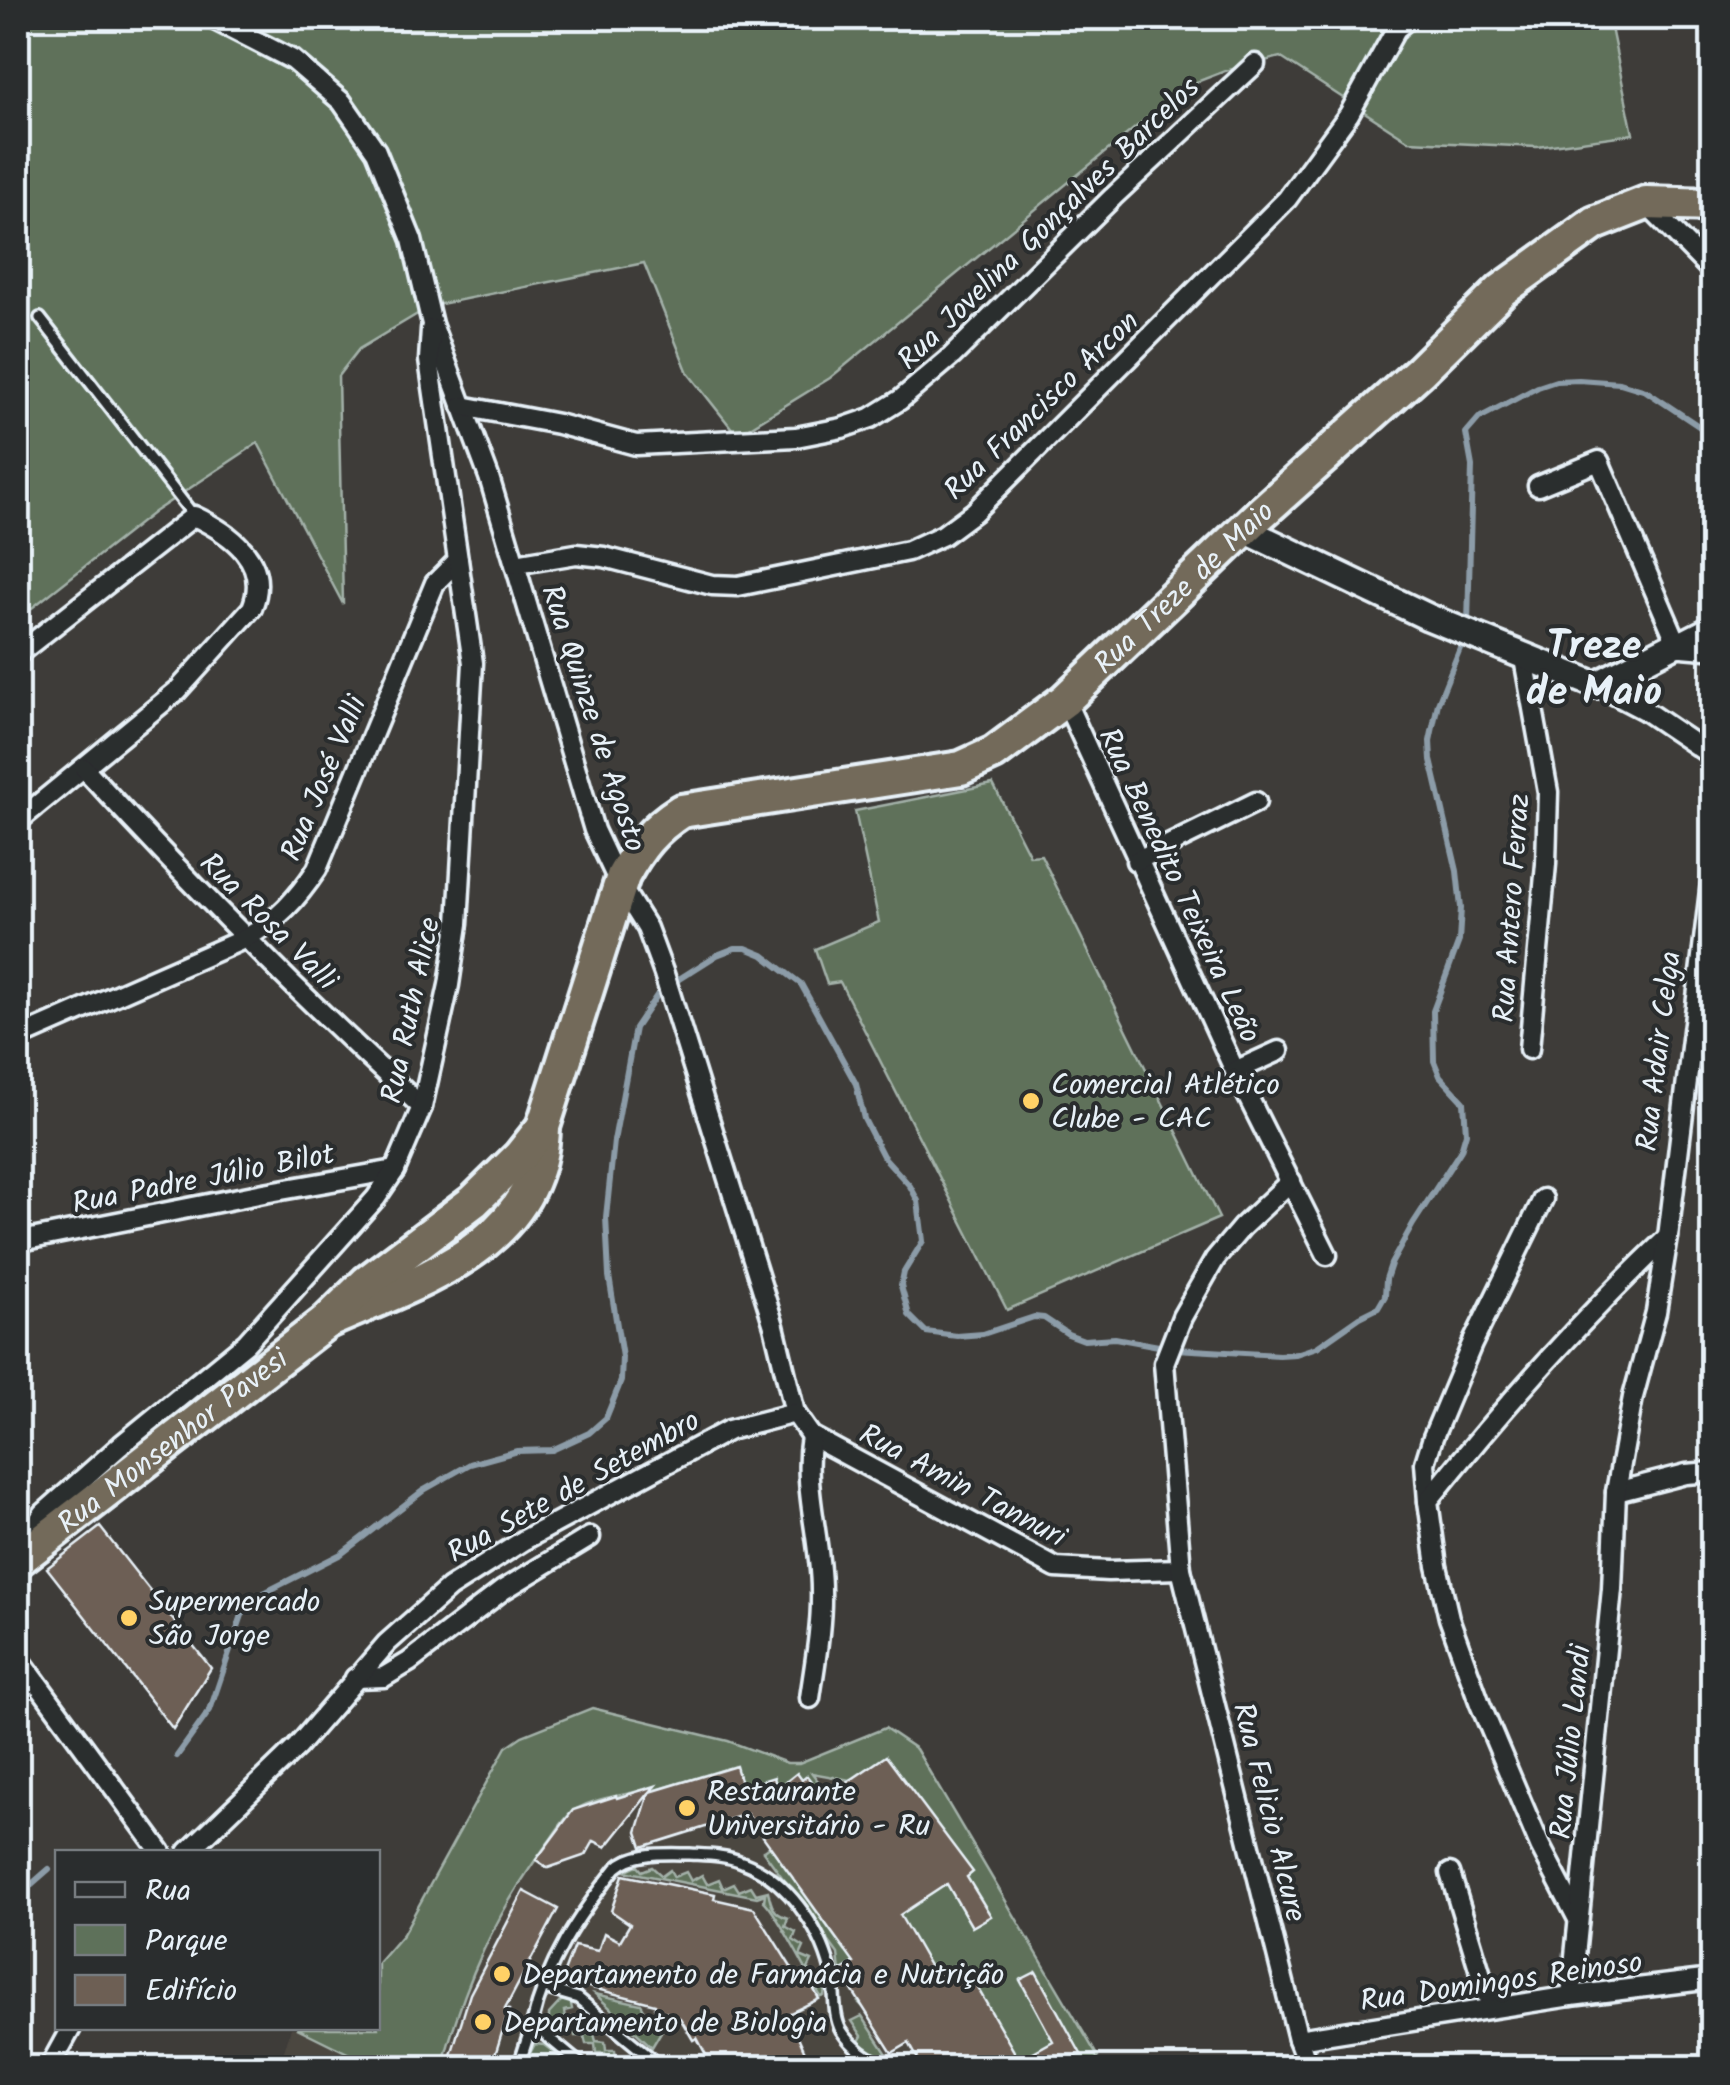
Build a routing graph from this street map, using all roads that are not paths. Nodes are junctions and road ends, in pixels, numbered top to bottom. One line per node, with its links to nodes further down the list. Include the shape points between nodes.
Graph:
1 (211, 18): 10 (street, via 293,60 342,102 376,151 412,240)
2 (1409, 18): 16 (street, Rua Francisco Arcon, via 1287,198 987,500 943,535 908,551 738,586 712,586 576,554)
3 (1506, 18): 4 (street)
4 (1534, 18)
5 (1255, 64): 11 (street, Rua Jovelina Gonçalves Barcelos, via 952,356 870,418 796,437 636,445)
6 (1646, 203): 7 (highway, Rua Treze de Maio); 8 (street); 14 (highway, Rua Treze de Maio, via 1595,223 1502,290)
7 (1712, 206)
8 (1712, 271)
9 (40, 318): 13 (lane)
10 (432, 324): 11 (street, Rua Quinze de Agosto); 15 (street, Rua Ruth Alice, via 429,360)
11 (462, 406): 16 (street, Rua Quinze de Agosto)
12 (1538, 486): 18 (street, via 1598,461)
13 (194, 516): 21 (street); 25 (street, via 221,529 247,555 259,592 178,690)
14 (1245, 530): 20 (street); 23 (highway, Rua Treze de Maio)
15 (458, 560): 31 (street, Rua José Valli, via 435,583 317,869 294,902); 36 (street, Rua Ruth Alice, via 473,663 458,924)
16 (516, 564): 30 (street, Rua Quinze de Agosto, via 581,790)
17 (1712, 625): 18 (street)
18 (1677, 643): 19 (street); 22 (street)
19 (1712, 646)
20 (1523, 653): 22 (street); 33 (street, Rua Antero Ferraz, via 1548,792)
21 (18, 654)
22 (1596, 685): 24 (street)
23 (1065, 700): 28 (street, Rua Benedito Teixeira Leão); 30 (highway, Rua Treze de Maio, via 994,753 961,768 682,812 642,842)
24 (1712, 756)
25 (84, 768): 27 (street); 31 (street, Rua Rosa Valli)
26 (1256, 802): 28 (street)
27 (18, 820)
28 (1136, 861): 35 (street, Rua Benedito Teixeira Leão)
29 (1712, 874): 42 (street, Rua Adair Celga)
30 (620, 884): 37 (highway, Rua Monsenhor Pavesi); 47 (street, Rua Quinze de Agosto, via 646,928 671,995 774,1326)
31 (246, 938): 32 (street, Rua José Valli); 36 (street, Rua Rosa Valli)
32 (18, 1038)
33 (1530, 1049)
34 (1279, 1052): 35 (street)
35 (1235, 1071): 39 (street, Rua Benedito Teixeira Leão)
36 (422, 1107): 38 (street, Rua Ruth Alice)
37 (543, 1127): 41 (highway, Rua Monsenhor Pavesi); 44 (highway, Rua Monsenhor Pavesi, via 538,1173 518,1210)
38 (395, 1170): 43 (street, Rua Padre Júlio Bilot); 53 (street, Rua Ruth Alice, via 246,1343 44,1513)
39 (1291, 1181): 45 (street, Rua Benedito Teixeira Leão); 55 (street, Rua Felicio Alcure, via 1215,1259 1164,1363)
40 (1543, 1199): 51 (street, via 1433,1437 1425,1463)
41 (450, 1222): 44 (highway); 46 (highway, Rua Monsenhor Pavesi, via 367,1282)
42 (1668, 1237): 50 (street, Rua Júlio Landi); 51 (street, via 1504,1404)
43 (21, 1241)
44 (468, 1253): 46 (highway, Rua Monsenhor Pavesi)
45 (1327, 1255)
46 (326, 1322): 54 (highway, Rua Monsenhor Pavesi)
47 (794, 1414): 48 (street, Rua Amin Tannuri); 57 (street, Rua Sete de Setembro, via 728,1430 524,1540 449,1588)
48 (811, 1436): 55 (street, Rua Amin Tannuri, via 1056,1568); 58 (street, via 809,1488 822,1588)
49 (1712, 1472): 50 (street)
50 (1616, 1492): 62 (street, Rua Júlio Landi)
51 (1428, 1500): 62 (street, via 1455,1635 1540,1846)
52 (590, 1537): 57 (street, via 503,1590 384,1677)
53 (18, 1550)
54 (18, 1560)
55 (1180, 1568): 69 (street, Rua Felicio Alcure)
56 (18, 1657): 59 (street)
57 (354, 1678): 60 (street, Rua Sete de Setembro, via 296,1748)
58 (810, 1698)
59 (160, 1850)
60 (190, 1850)
61 (1450, 1873): 66 (street)
62 (1578, 1920): 65 (street, Rua Júlio Landi)
63 (1712, 1979): 65 (street, Rua Domingos Reinoso)
64 (541, 1988): 67 (lane); 70 (lane, via 559,1948 623,1862 675,1854 742,1861 786,1892 813,1926 832,1976 836,2019); 74 (lane, via 578,1998)
65 (1571, 1996): 66 (street, Rua Domingos Reinoso)
66 (1491, 2008): 69 (street, Rua Domingos Reinoso)
67 (532, 2024): 72 (lane); 73 (lane)
68 (70, 2030): 71 (street)
69 (1298, 2038): 77 (street, Rua Felicio Alcure)
70 (862, 2054): 75 (lane); 76 (lane)
71 (49, 2068)
72 (518, 2068)
73 (585, 2068)
74 (663, 2068)
75 (844, 2068)
76 (888, 2068)
77 (1309, 2068)

